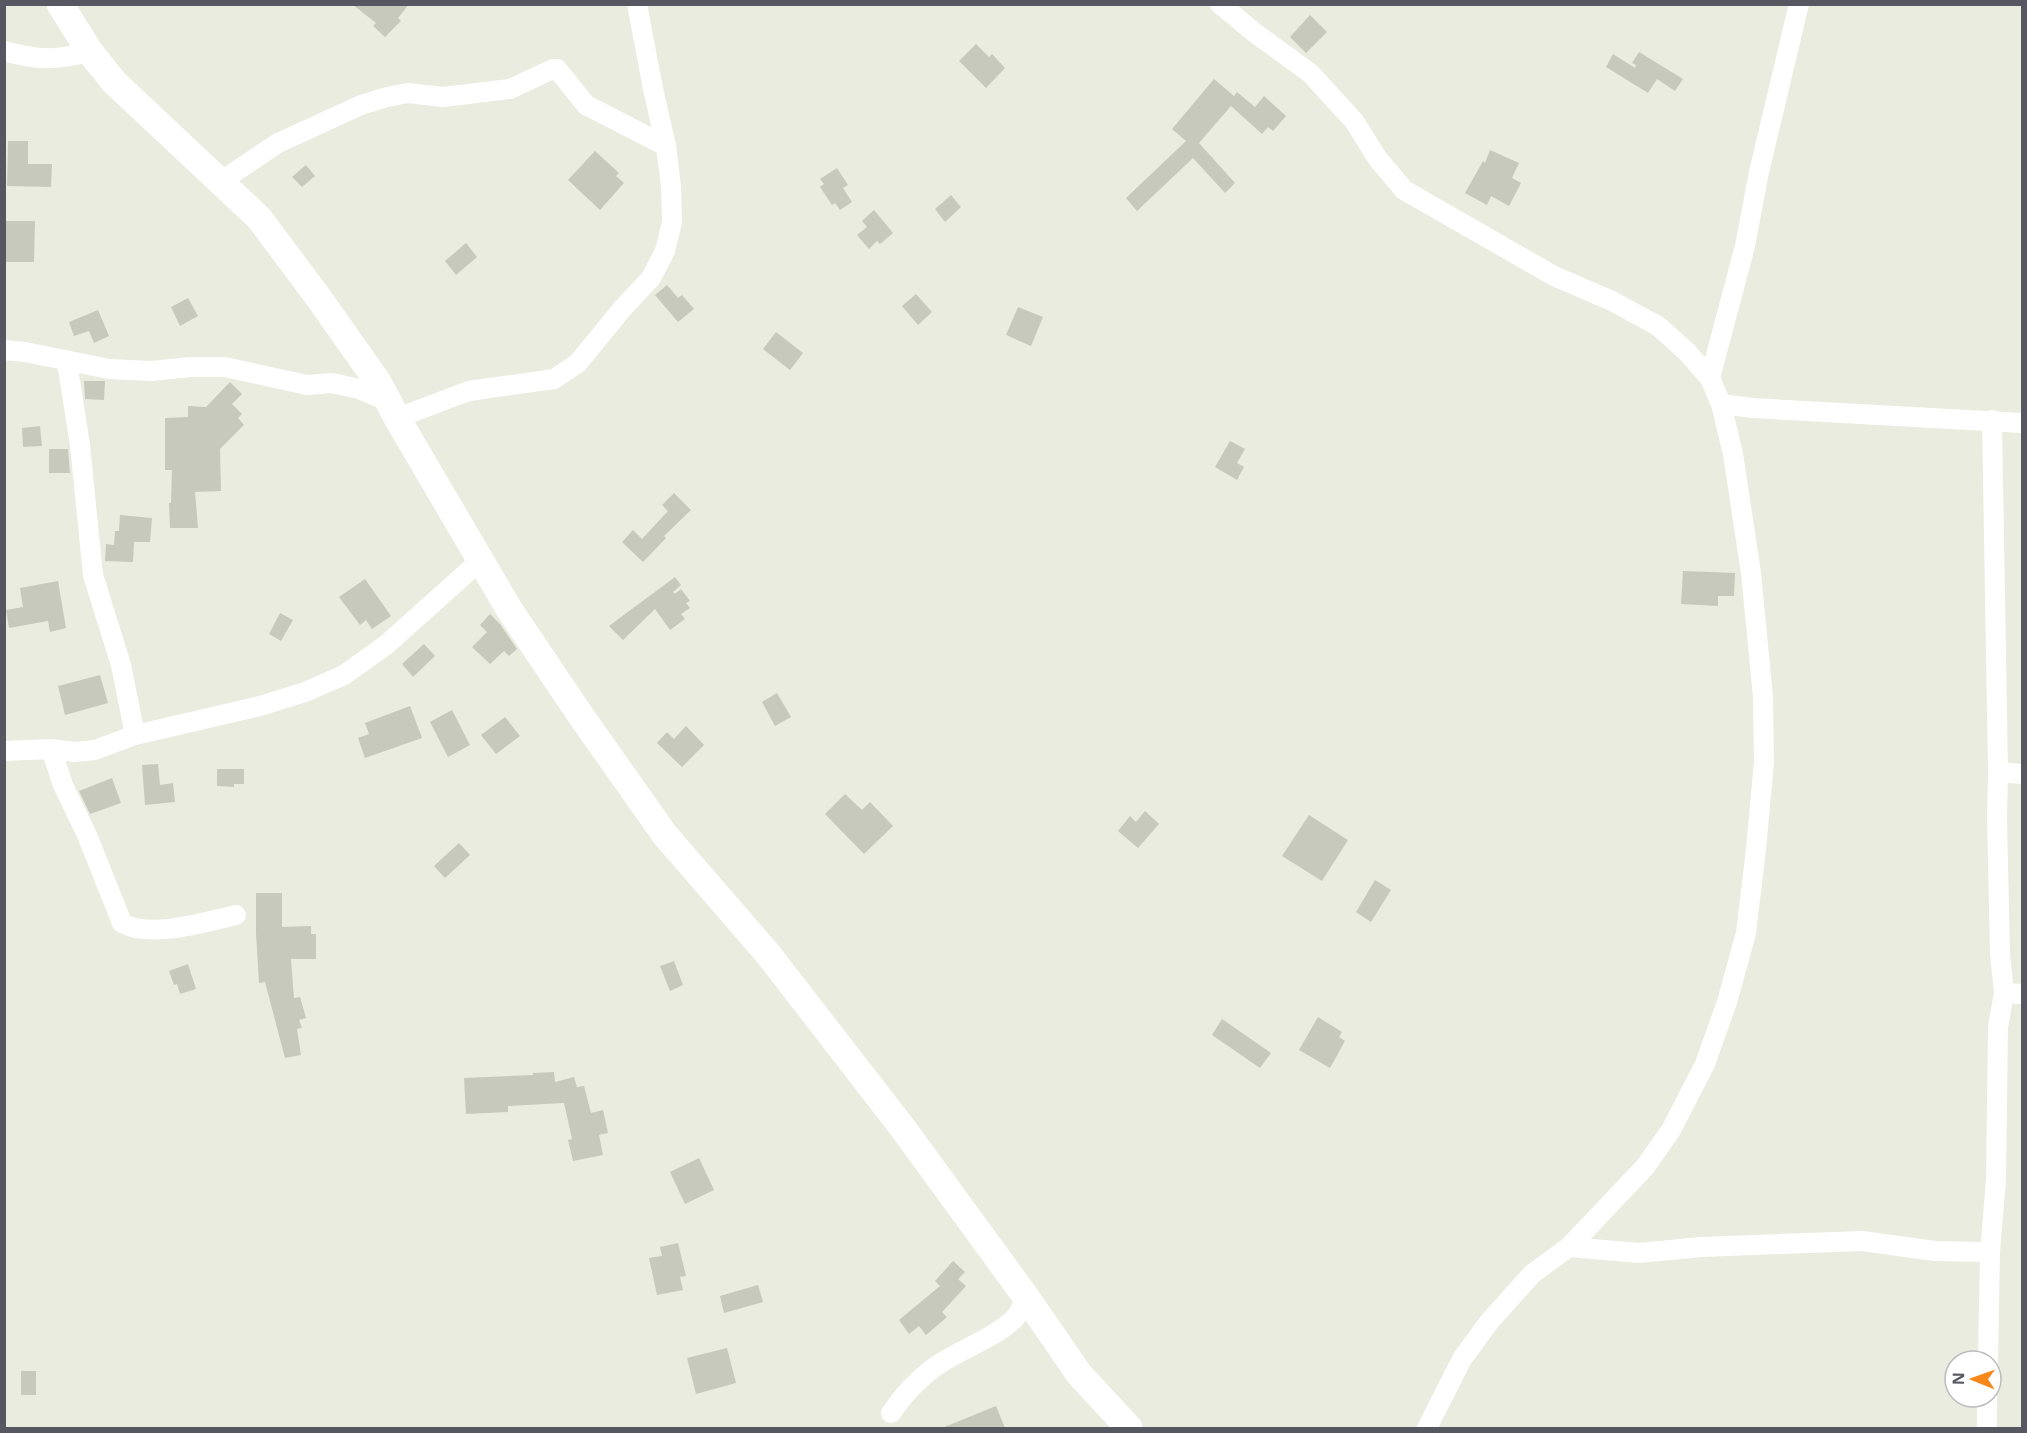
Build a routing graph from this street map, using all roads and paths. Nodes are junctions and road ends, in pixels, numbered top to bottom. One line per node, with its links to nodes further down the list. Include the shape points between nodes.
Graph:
1 (60, 4): 6 (street)
2 (637, 4): 7 (street)
3 (1220, 4): 11 (street, via 1310,73 1354,121 1404,190 1554,276 1658,326)
4 (1799, 4): 11 (street, via 1745,246)
5 (4, 51): 6 (street, via 38,59)
6 (90, 52): 8 (street, via 114,82)
7 (666, 146): 8 (street, via 586,105 565,76 553,69 510,89 443,97 408,93 361,105 278,143); 13 (street, via 672,222 665,251 651,278 578,363 554,379)
8 (220, 182): 13 (street, via 259,218 372,372)
9 (4, 350): 10 (street)
10 (67, 362): 13 (street, via 151,371 225,367 307,385 332,383 359,389); 17 (street, via 93,576 121,665)
11 (1710, 378): 12 (street)
12 (1721, 404): 14 (street); 24 (street, via 1733,454 1751,573 1763,697 1764,762 1746,933 1705,1064 1671,1130 1645,1167)
13 (393, 409): 16 (street)
14 (1992, 420): 15 (street); 20 (street)
15 (2022, 423)
16 (482, 559): 17 (street, via 386,645 344,675 260,706); 26 (street, via 509,609 665,835 775,963 902,1127)
17 (135, 735): 18 (street, via 95,750)
18 (51, 749): 19 (street); 22 (street, via 122,923 132,928 156,929)
19 (4, 751)
20 (1998, 772): 21 (street); 23 (street, via 1999,897)
21 (2022, 774)
22 (236, 915)
23 (2013, 994): 25 (street, via 1998,1027 1996,1180)
24 (1569, 1247): 25 (street, via 1639,1252 1862,1241 1935,1251); 31 (street, via 1532,1274 1490,1322 1462,1359)
25 (1990, 1252): 27 (street)
26 (1026, 1297): 29 (street, via 1016,1317 935,1366 906,1392); 30 (street, via 1079,1374)
27 (1988, 1349)
28 (1987, 1409): 32 (street)
29 (891, 1413)
30 (1129, 1428)
31 (1427, 1428)
32 (1986, 1428)

